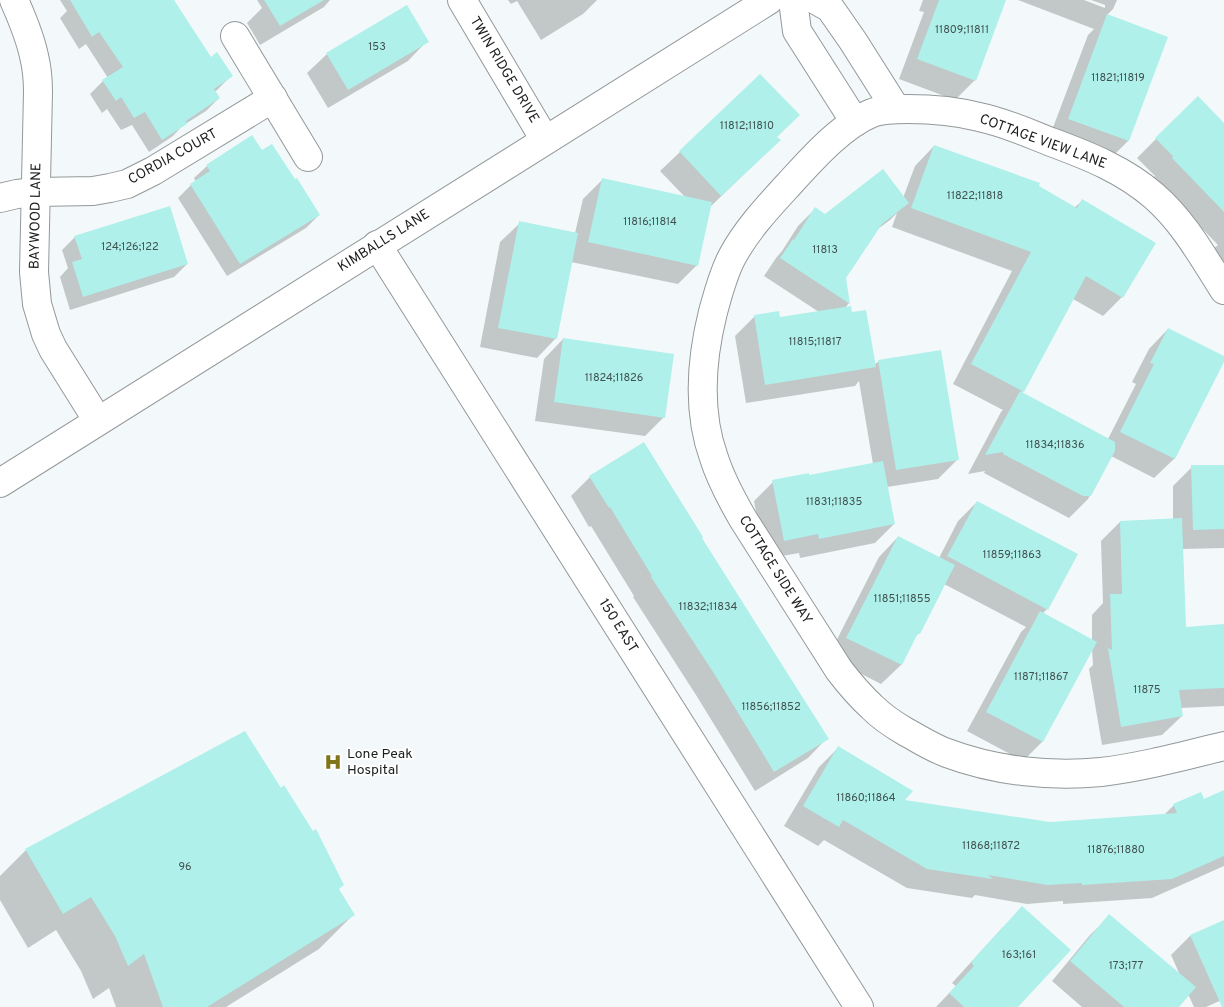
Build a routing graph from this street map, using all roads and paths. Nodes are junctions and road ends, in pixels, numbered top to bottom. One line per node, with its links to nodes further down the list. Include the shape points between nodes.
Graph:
1 (14, 0): 11 (street, BAYWOOD LANE, via 29,37 37,74)
2 (462, 0): 9 (street, TWIN RIDGE DRIVE)
3 (769, 0): 9 (street, KIMBALLS LANE)
4 (793, 0): 8 (street, via 798,31)
5 (816, 0): 8 (street, via 830,8 853,41)
6 (235, 36): 7 (street)
7 (273, 98): 10 (street); 11 (street, CORDIA COURT, via 127,184 93,190)
8 (875, 115): 14 (street, COTTAGE VIEW LANE, via 925,109 982,117 1096,159 1137,182 1156,197 1187,232); 17 (street, COTTAGE SIDE WAY, via 832,140 807,164 757,220 723,278 704,357 702,396 714,458 732,500 824,648 855,690 895,725 945,752 1001,767 1064,774 1138,766)
9 (545, 140): 13 (street, KIMBALLS LANE)
10 (308, 157)
11 (36, 192): 12 (street, CORDIA COURT); 15 (street, BAYWOOD LANE, via 35,280 41,319 53,350)
12 (0, 198)
13 (377, 245): 15 (street, KIMBALLS LANE); 18 (street, 150 EAST)
14 (1224, 290)
15 (98, 421): 16 (street, KIMBALLS LANE)
16 (0, 483)
17 (1224, 746)
18 (860, 1007)

